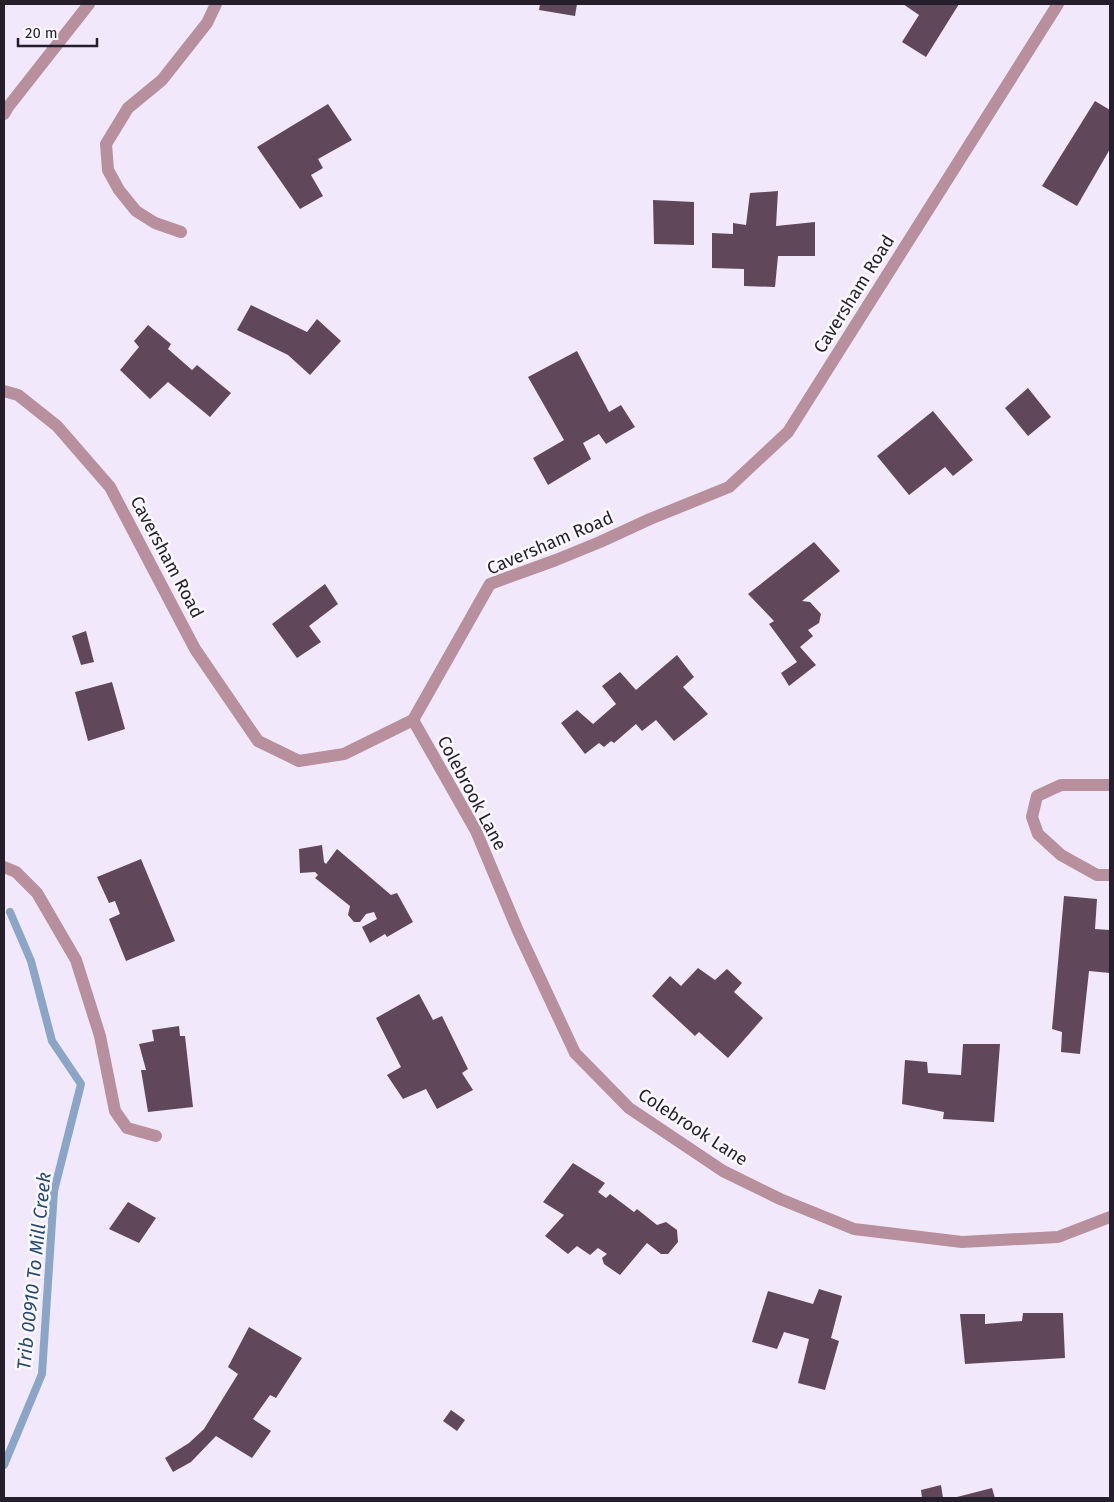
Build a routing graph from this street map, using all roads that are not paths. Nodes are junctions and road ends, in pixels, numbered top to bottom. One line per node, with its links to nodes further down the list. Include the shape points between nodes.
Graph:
1 (89, 4): 4 (street)
2 (216, 4): 5 (street, via 207,23 162,80 128,108 106,144 108,170 136,211 155,223)
3 (1058, 4): 7 (street, Caversham Road, via 788,432 729,487 556,560 490,584)
4 (4, 114)
5 (181, 232)
6 (4, 391): 7 (street, Caversham Road, via 18,395 58,426 110,487 195,649 258,741 299,761 344,754)
7 (413, 720): 12 (street, Colebrook Lane, via 476,831 575,1053 629,1108 723,1171 780,1199 854,1229 962,1242 1058,1237)
8 (1110, 785): 10 (street, via 1061,784 1037,796 1032,817 1038,834 1061,855 1097,875)
9 (4, 867): 11 (street, via 16,872 37,893 76,960 100,1036 115,1111 127,1128)
10 (1110, 875)
11 (156, 1136)
12 (1110, 1216)

